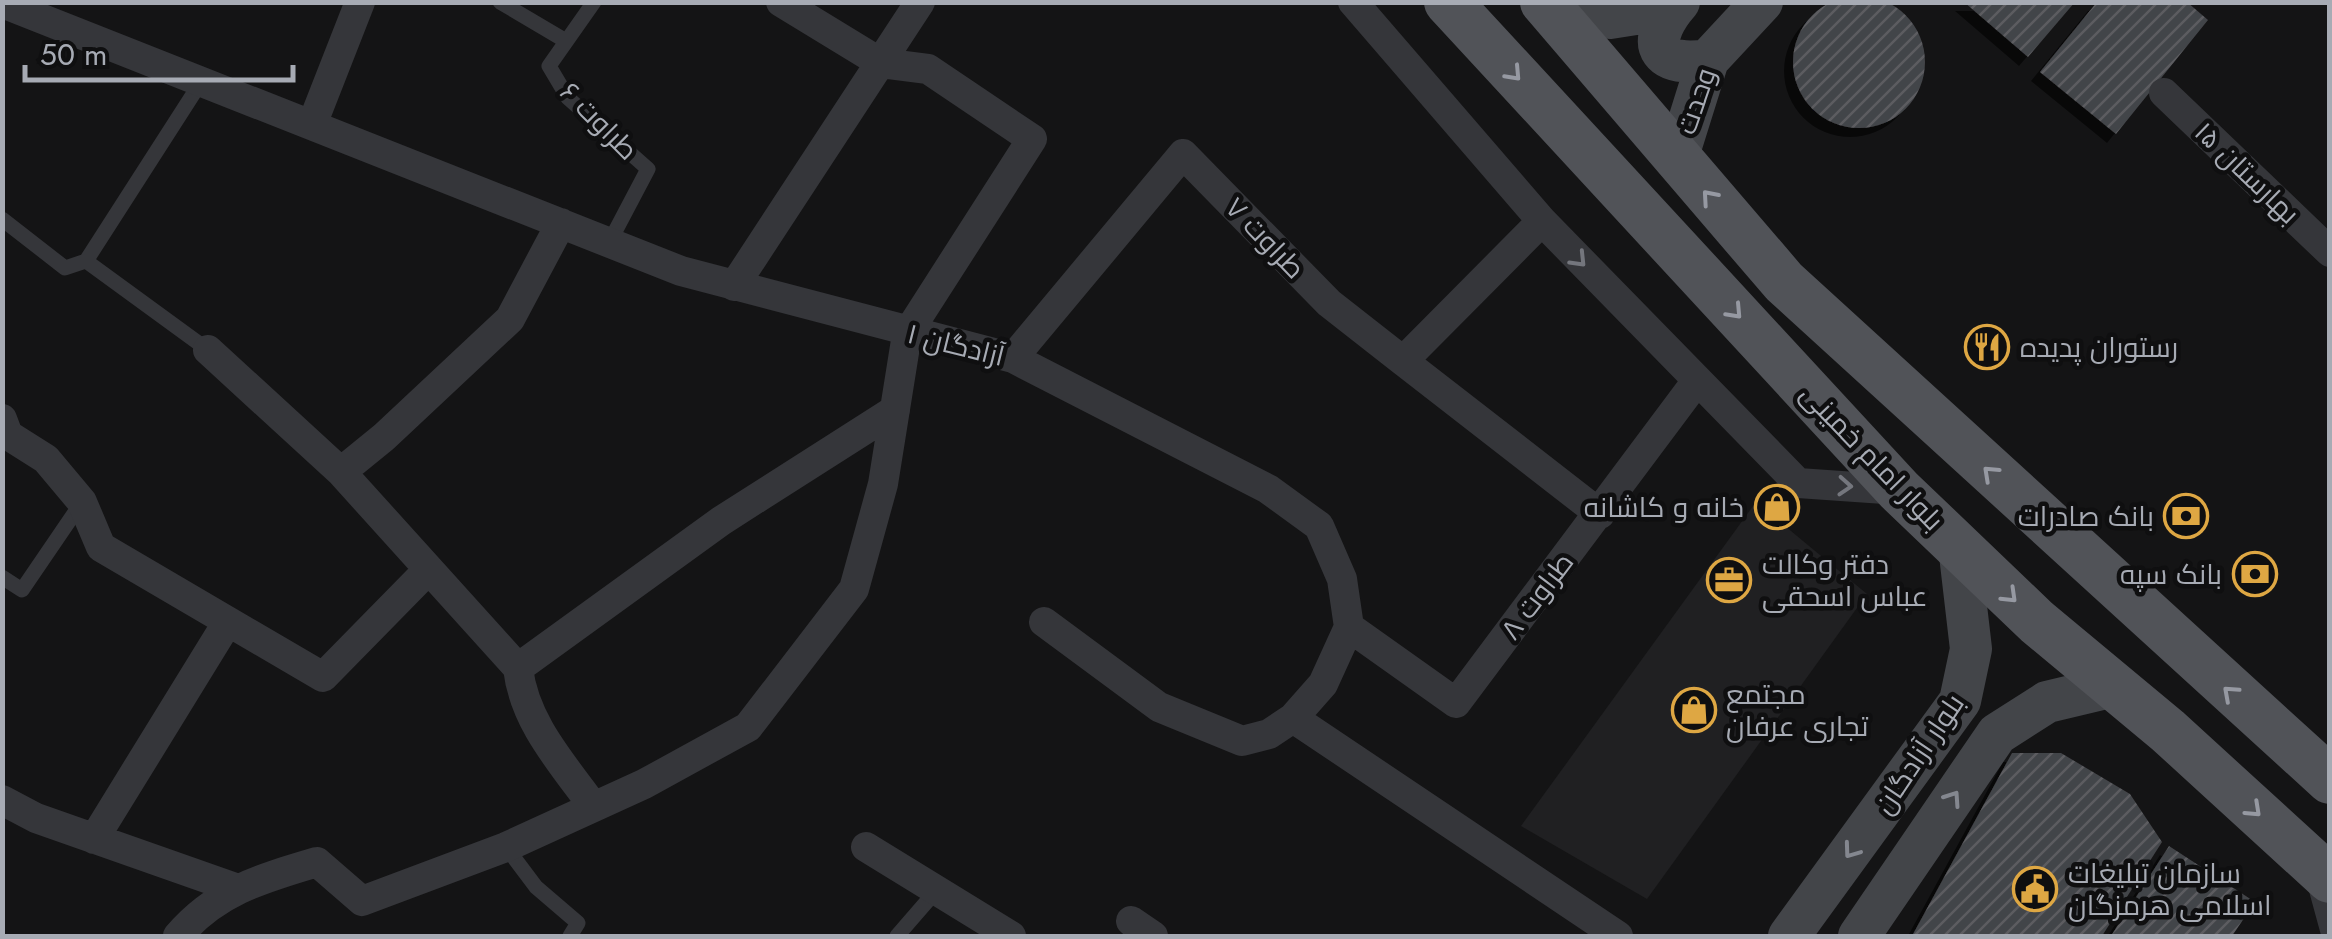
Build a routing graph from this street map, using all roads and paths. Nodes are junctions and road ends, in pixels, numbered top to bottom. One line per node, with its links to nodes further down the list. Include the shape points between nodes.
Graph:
1 (360, 2): 19 (street)
2 (500, 2): 14 (lane)
3 (594, 2): 14 (lane, طراوت ۶)
4 (782, 2): 16 (street)
5 (920, 2): 16 (street)
6 (1353, 2): 22 (street)
7 (1448, 2): 36 (main road, بلوار امام خمینی, one-way to 36)
8 (1544, 2): 20 (main road)
9 (1556, 2): 12 (main road, via 1610,18)
10 (1762, 2): 15 (main road, وحدت)
11 (2, 3): 13 (street, آزادگان ۱)
12 (1677, 5): 15 (main road, via 1660,26 1662,52 1670,62)
13 (61, 13): 17 (street, آزادگان ۱)
14 (566, 41): 24 (lane, طراوت ۶, via 549,66 568,98 648,169)
15 (1708, 60): 20 (main road, وحدت)
16 (881, 63): 27 (street); 28 (street, via 928,69 1032,139)
17 (202, 82): 19 (street, آزادگان ۱); 26 (lane)
18 (2164, 93): 25 (street, بهارستان ۱۵)
19 (313, 122): 23 (street, آزادگان ۱)
20 (1677, 160): 48 (main road, one-way to 20, via 1784,282)
21 (2, 219): 26 (lane, via 64,268)
22 (1542, 221): 31 (street); 32 (street, one-way to 32)
23 (561, 224): 24 (street, آزادگان ۱); 35 (street, via 510,319)
24 (609, 243): 27 (street, آزادگان ۱)
25 (2330, 252)
26 (86, 261): 29 (lane)
27 (734, 286): 28 (street, آزادگان ۱)
28 (907, 334): 30 (street, آزادگان ۱); 33 (street)
29 (208, 350): 35 (street)
30 (1013, 358): 31 (street, طراوت ۷, via 1183,154 1329,303); 44 (street, آزادگان ۱, via 1268,489 1319,526 1342,579)
31 (1404, 361): 38 (street)
32 (1696, 382): 36 (street, one-way to 36, via 1798,483); 38 (street, طراوت ۸)
33 (894, 410): 45 (street, via 722,521); 50 (street, via 883,484 854,589 802,661 748,727)
34 (2, 419): 37 (street, via 8,435 46,459)
35 (341, 472): 40 (street)
36 (1899, 490): 39 (main road, بلوار امام خمینی)
37 (82, 502): 41 (lane, via 22,590); 43 (street, via 100,547)
38 (1600, 514): 44 (street, طراوت ۸, via 1456,703)
39 (1959, 546): 46 (main road, بلوار امام خمینی, one-way to 46); 62 (main road, بلوار آزادگان, one-way to 62, via 1971,648 1960,701)
40 (428, 570): 43 (street, via 323,677); 45 (street)
41 (2, 577)
42 (1044, 622): 47 (street, via 1158,707 1242,741)
43 (227, 623): 51 (street)
44 (1349, 627): 47 (street, via 1323,684)
45 (518, 668): 50 (street, via 520,695 532,719)
46 (2114, 686): 54 (main road, بلوار امام خمینی, one-way to 54); 63 (main road, بلوار آزادگان, one-way to 46, via 1997,734 2047,702)
47 (1293, 718): 61 (street)
48 (2319, 764)
49 (2, 800): 51 (street)
50 (593, 806): 52 (street)
51 (94, 839): 55 (street)
52 (506, 846): 55 (street, via 362,901 317,862); 58 (lane, via 536,887 578,924)
53 (866, 846): 56 (street)
54 (2320, 871): 64 (lane)
55 (235, 888): 57 (street, via 196,914)
56 (936, 891): 59 (lane); 60 (street)
57 (178, 936)
58 (570, 936)
59 (896, 936)
60 (1011, 936)
61 (1618, 936)
62 (1789, 936)
63 (1860, 936)
64 (2329, 936)

